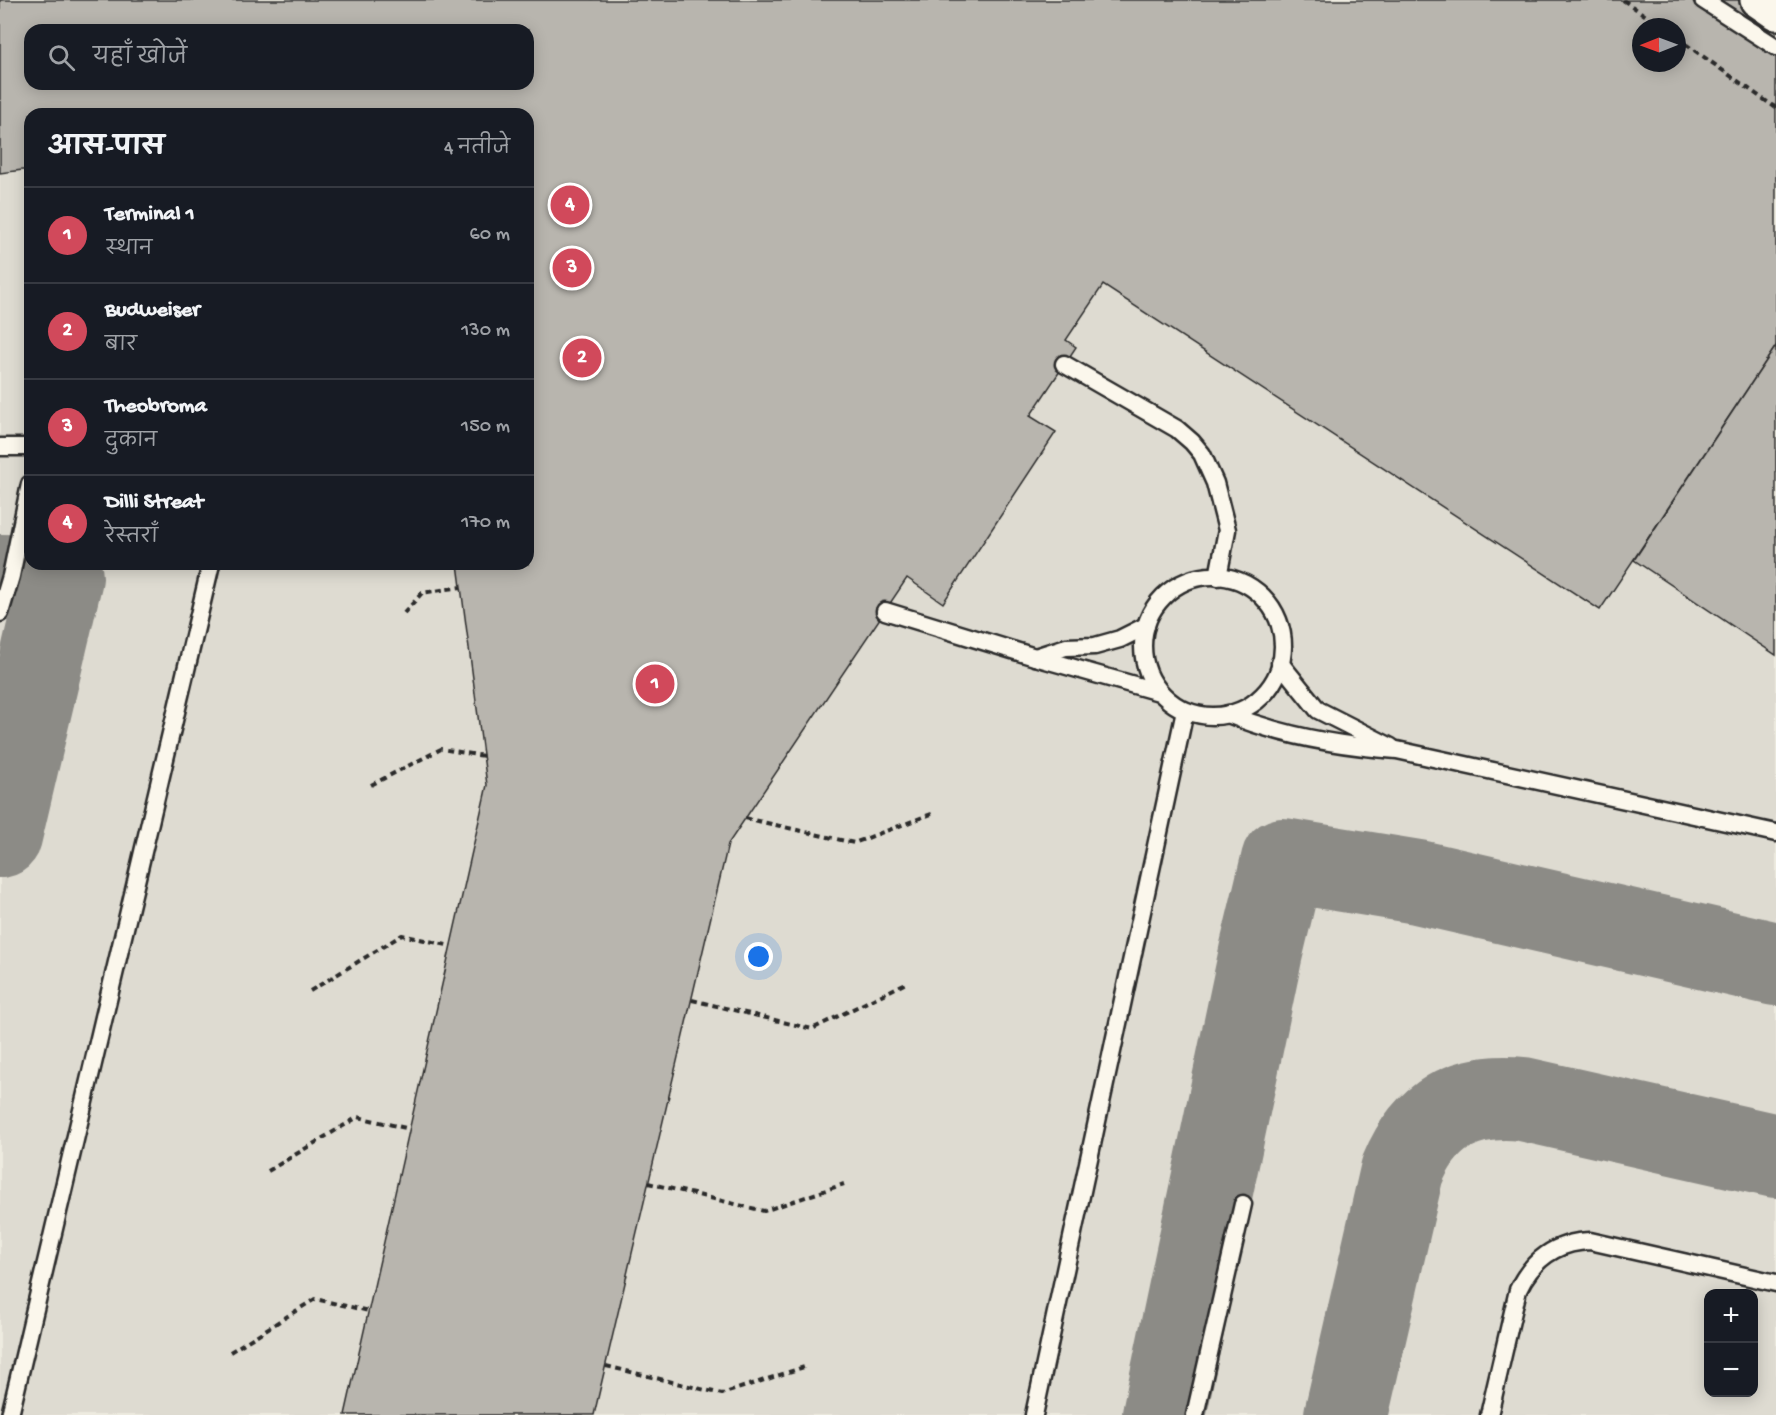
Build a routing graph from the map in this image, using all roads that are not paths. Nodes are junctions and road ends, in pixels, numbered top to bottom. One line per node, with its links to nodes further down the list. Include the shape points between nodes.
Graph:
1 (1703, 0): 4 (lane)
2 (1756, 0): 3 (street)
3 (1776, 13)
4 (1776, 47)
5 (1064, 364): 10 (lane, via 1177,429 1202,454 1215,483 1227,530)
6 (0, 447): 7 (lane)
7 (24, 447)
8 (24, 513): 12 (lane)
9 (210, 570): 23 (lane)
10 (1218, 577): 13 (lane, via 1182,583 1165,595); 15 (lane, via 1243,583 1260,594 1273,610 1281,630)
11 (885, 611): 14 (lane)
12 (0, 613)
13 (1146, 626): 14 (lane, via 1095,646 1066,647); 16 (lane, via 1143,653)
14 (1035, 657): 16 (lane)
15 (1280, 663): 18 (lane, via 1269,689 1253,703); 19 (lane, via 1318,710)
16 (1159, 692): 17 (lane)
17 (1185, 711): 18 (lane); 24 (lane)
18 (1228, 714): 19 (lane, via 1254,725 1350,747)
19 (1397, 750): 20 (lane)
20 (1776, 833)
21 (1243, 1204): 25 (lane)
22 (1776, 1283): 26 (lane, via 1590,1241 1559,1247 1539,1258 1518,1290)
23 (10, 1415)
24 (1034, 1415)
25 (1195, 1415)
26 (1488, 1415)

